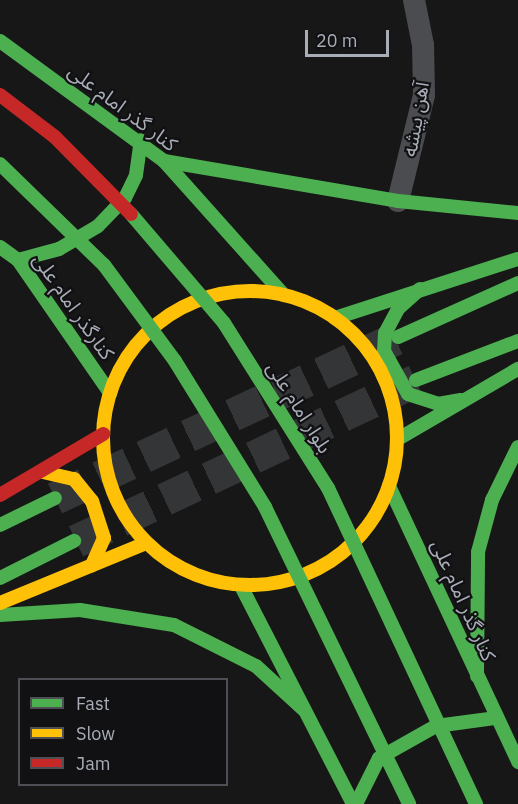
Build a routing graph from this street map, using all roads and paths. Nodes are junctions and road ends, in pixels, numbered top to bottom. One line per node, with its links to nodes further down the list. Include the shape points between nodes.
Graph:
1 (414, 0): 7 (street, آهن پیشه, via 423,45 424,95)
2 (0, 41): 4 (main road, کنار گذر امام علی)
3 (0, 95): 43 (main road, بلوار امام علی, bridge, via 64,146 145,228 224,323 328,488)
4 (141, 140): 5 (main road, کنار گذر امام علی); 11 (main road, via 136,175 125,198 98,226 59,249)
5 (165, 161): 7 (main road); 14 (main road, کنار گذر امام علی)
6 (0, 164): 42 (main road, bridge, via 104,265 175,361 265,507)
7 (398, 201): 8 (main road)
8 (518, 213)
9 (0, 247): 11 (main road, کنارگذر امام علی)
10 (518, 259): 13 (main road)
11 (18, 260): 20 (main road, کنارگذر امام علی)
12 (518, 283): 16 (main road)
13 (421, 288): 15 (main road); 21 (main road, via 398,309 385,333 384,351 408,394 438,404)
14 (284, 295): 15 (main road); 20 (main road, via 241,291 198,300 160,322 130,354)
15 (335, 318): 23 (main road, via 357,336 387,384)
16 (398, 337)
17 (518, 340): 19 (main road)
18 (518, 369): 21 (main road)
19 (416, 380)
20 (110, 393): 22 (main road)
21 (461, 400): 23 (main road)
22 (103, 434): 25 (main road); 31 (main road, via 109,482 130,524)
23 (398, 439): 26 (main road)
24 (518, 447): 37 (main road, via 492,500 478,552 474,609)
25 (43, 472): 27 (main road); 32 (main road, via 74,479 92,501 104,538)
26 (389, 486): 34 (main road, via 367,528 332,561 289,581); 37 (main road, کنار گذر امام علی)
27 (0, 495)
28 (55, 498): 29 (main road)
29 (0, 525)
30 (74, 542): 33 (main road)
31 (146, 543): 32 (main road); 34 (main road, via 174,565 206,580)
32 (92, 565): 35 (main road)
33 (0, 578)
34 (242, 586): 38 (main road)
35 (0, 603)
36 (0, 615): 38 (main road, via 80,610 174,625 256,666)
37 (477, 676): 39 (main road, کنار گذر امام علی)
38 (304, 710): 41 (main road)
39 (496, 718): 40 (main road, کنار گذر امام علی); 41 (main road, via 436,726 379,758)
40 (518, 762)
41 (354, 804)
42 (409, 804)
43 (476, 804)

